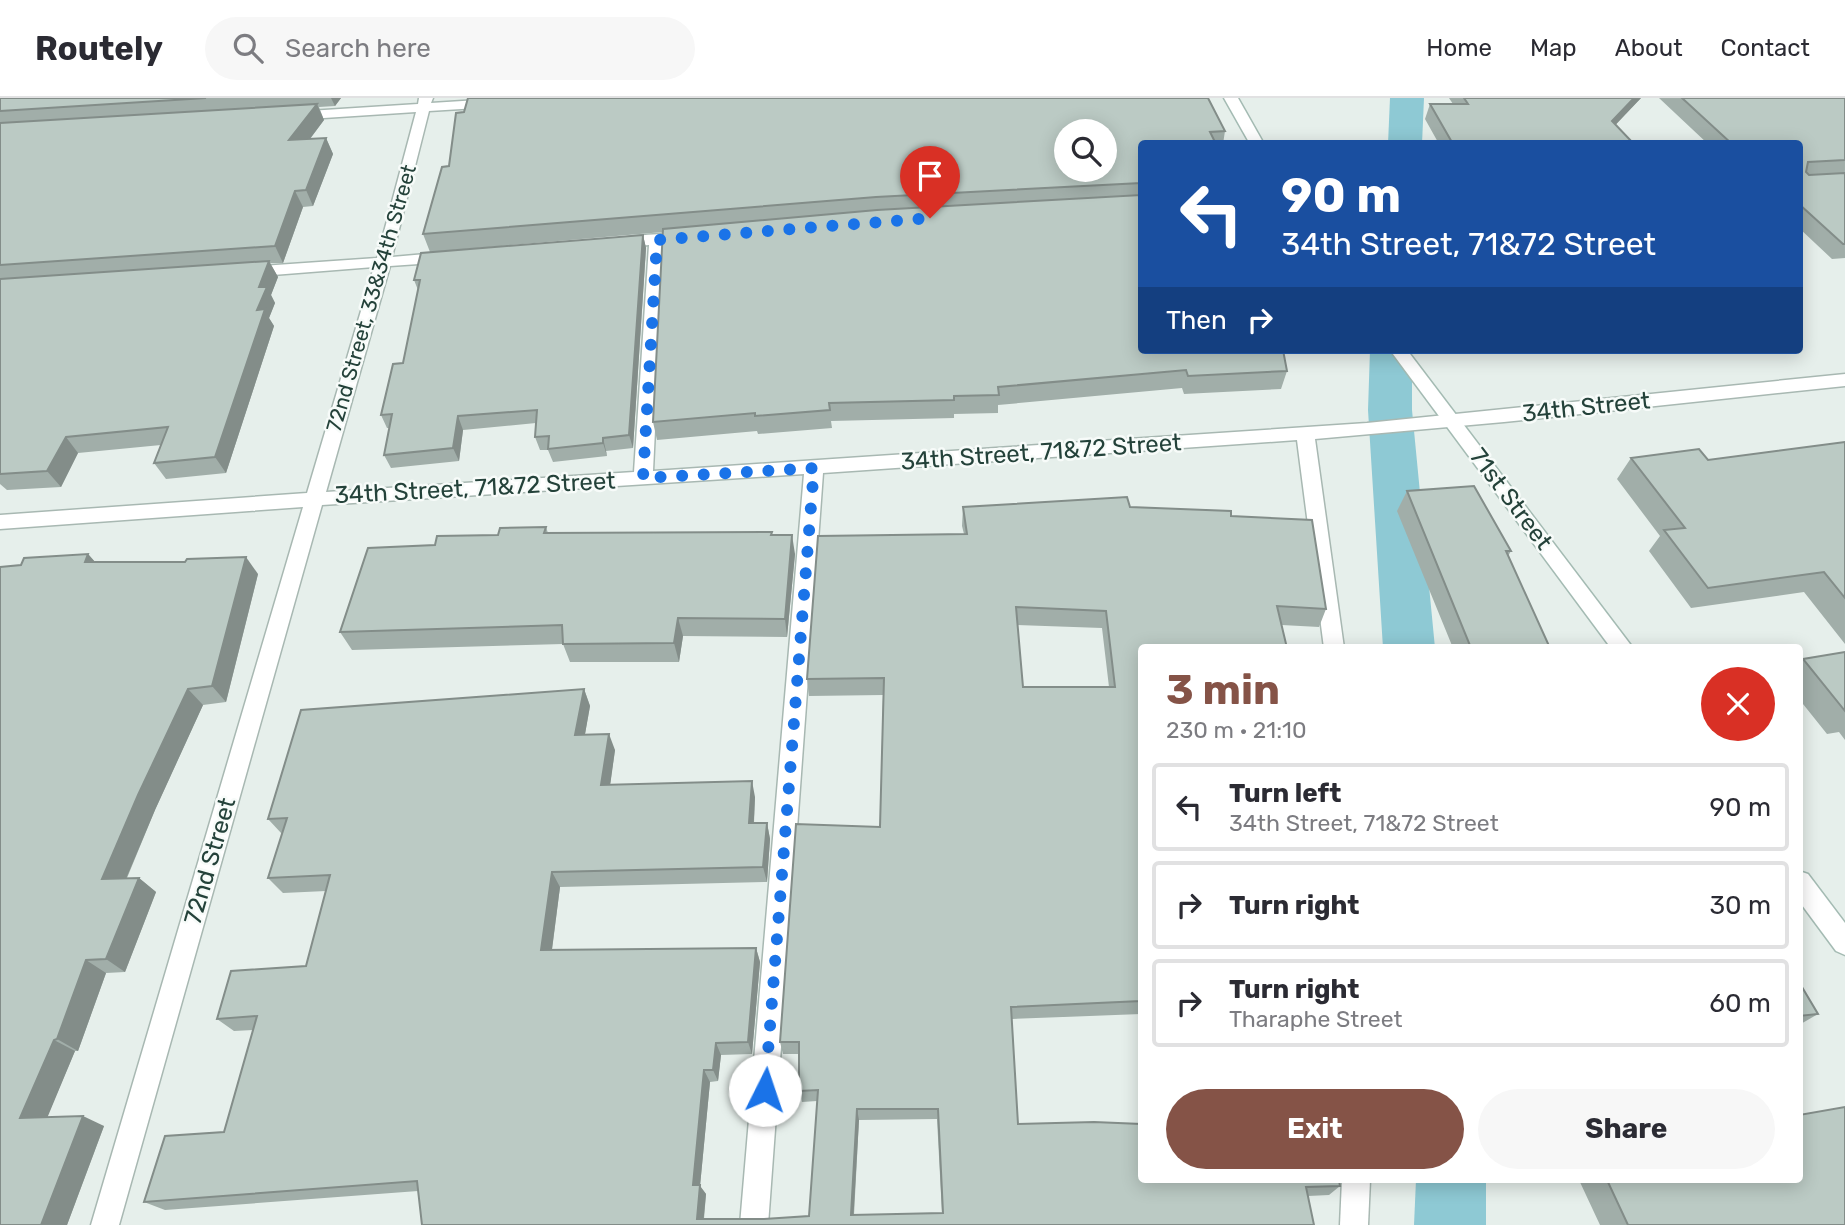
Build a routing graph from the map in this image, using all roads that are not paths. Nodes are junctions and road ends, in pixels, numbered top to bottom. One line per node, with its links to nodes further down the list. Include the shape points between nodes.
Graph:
1 (1231, 98): 5 (street)
2 (515, 102): 3 (street)
3 (425, 103): 4 (street); 10 (street, 72nd Street, 33&34th Street)
4 (273, 117)
5 (1255, 140)
6 (698, 236): 7 (street)
7 (657, 240): 8 (street); 18 (street)
8 (605, 244)
9 (461, 256): 10 (street)
10 (383, 263): 11 (street); 19 (street, 72nd Street, 33&34th Street)
11 (232, 273)
12 (1401, 354): 14 (street, 71st Street)
13 (1845, 380): 14 (street, 34th Street)
14 (1452, 420): 15 (street, 34th Street); 22 (street, 71st Street)
15 (1327, 432): 16 (street, 34th Street, 71&72 Street)
16 (1306, 434): 17 (street, 34th Street, 71&72 Street); 21 (street)
17 (814, 468): 18 (street, 34th Street, 71&72 Street); 27 (street)
18 (643, 478): 19 (street, 34th Street, 71&72 Street)
19 (315, 498): 20 (street, 34th Street, 71&72 Street); 26 (street, 72nd Street)
20 (0, 522)
21 (1333, 644)
22 (1620, 644)
23 (1803, 886): 24 (street)
24 (1845, 943)
25 (1356, 1183): 28 (street)
26 (105, 1225)
27 (754, 1225)
28 (1354, 1225)

